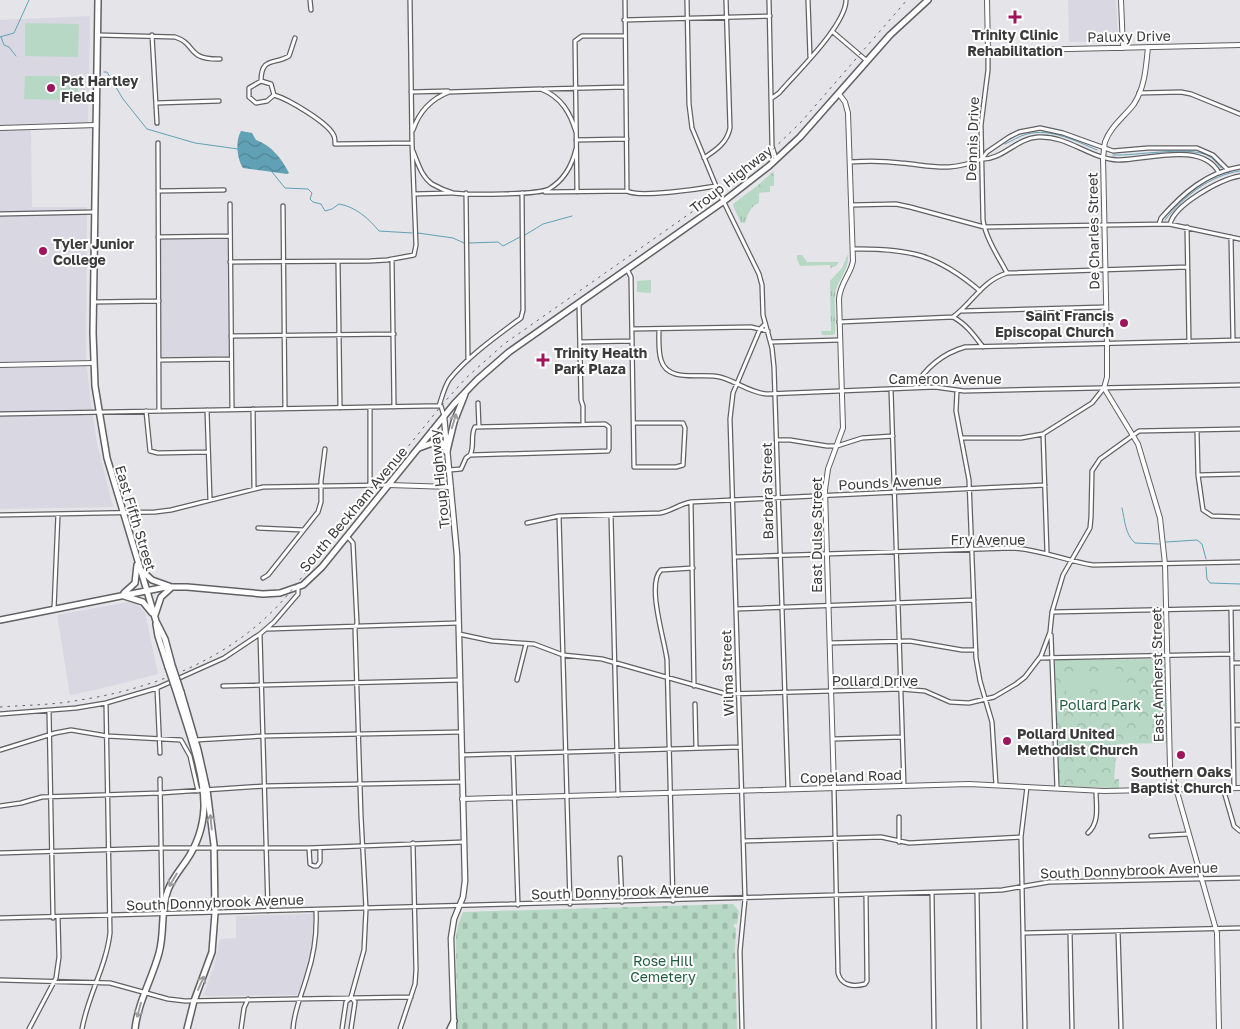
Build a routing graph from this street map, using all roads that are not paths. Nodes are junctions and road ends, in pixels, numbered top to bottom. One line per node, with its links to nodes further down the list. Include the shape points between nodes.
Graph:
1 (98, 0): 19 (main road, East Fifth Street)
2 (310, 0): 13 (street)
3 (410, 0): 35 (street)
4 (625, 0): 17 (street)
5 (687, 0): 16 (street, Barbara Street)
6 (726, 0): 15 (street)
7 (769, 0): 14 (street)
8 (808, 0): 27 (street)
9 (846, 0): 18 (street, via 844,14)
10 (928, 0): 29 (main road, Troup Highway)
11 (987, 0): 26 (street, Dennis Drive)
12 (1121, 0): 25 (street)
13 (311, 10)
14 (770, 16): 15 (street); 39 (street)
15 (726, 17): 16 (street); 56 (street, via 730,128 726,140)
16 (687, 19): 17 (street); 56 (street, Barbara Street, via 690,114)
17 (624, 20): 21 (street)
18 (833, 32): 27 (street); 29 (street)
19 (98, 35): 20 (street); 44 (main road, East Fifth Street)
20 (152, 36): 28 (street, via 178,38 197,56); 41 (street)
21 (624, 36): 31 (street); 32 (street, via 577,38 574,44)
22 (295, 38): 30 (street, via 288,57 265,66)
23 (1240, 45): 24 (street, Paluxy Drive)
24 (1148, 47): 25 (street, Paluxy Drive); 36 (street, De Charles Street)
25 (1123, 48): 26 (street, Paluxy Drive)
26 (988, 50): 58 (street, Dennis Drive)
27 (810, 58): 39 (street)
28 (220, 59)
29 (867, 61): 37 (main road, Troup Highway)
30 (261, 81): 38 (street, via 272,84); 38 (street, via 249,88 250,99 263,103)
31 (626, 87): 32 (street); 48 (street)
32 (575, 88): 33 (street); 47 (street)
33 (541, 89): 34 (street); 47 (street, via 565,106)
34 (457, 91): 35 (street); 46 (street, via 444,94 429,104)
35 (412, 92): 46 (street)
36 (1139, 93): 42 (street, via 1192,94); 53 (street, De Charles Street, via 1111,132)
37 (839, 94): 57 (main road, Troup Highway); 59 (street, East Dulse Street, via 848,108)
38 (274, 95): 51 (street, via 290,101 321,122 333,134 335,144)
39 (772, 98): 57 (street, via 772,146)
40 (218, 101): 41 (street)
41 (156, 103): 43 (street)
42 (1240, 114)
43 (157, 123)
44 (96, 125): 45 (street); 78 (main road, East Fifth Street)
45 (0, 128)
46 (412, 132): 51 (street)
47 (576, 132): 49 (street)
48 (627, 139): 49 (street); 67 (street)
49 (576, 140): 54 (street)
50 (158, 143): 66 (street)
51 (412, 144): 52 (street)
52 (412, 148): 70 (street, via 428,181 442,190); 73 (street)
53 (1104, 148): 55 (street, De Charles Street); 58 (street, via 1063,132 1040,128 1009,137 987,152); 61 (street, via 1121,151 1197,148 1214,155)
54 (576, 149): 68 (street, via 563,178); 69 (street)
55 (1103, 157): 58 (street, via 1063,141 1036,137 1022,141 990,160); 62 (street, via 1125,160 1192,156 1207,160); 82 (street, De Charles Street)
56 (704, 158): 64 (street, Barbara Street)
57 (776, 159): 74 (main road, Troup Highway)
58 (982, 160): 59 (street, via 945,168 885,161); 84 (street, Dennis Drive)
59 (850, 162): 76 (street, East Dulse Street)
60 (1240, 167): 61 (street)
61 (1228, 170): 62 (street)
62 (1219, 173): 80 (street, via 1185,193)
63 (1240, 176): 81 (street, via 1224,180 1196,196 1174,216)
64 (716, 186): 67 (street, via 657,192); 74 (street, Barbara Street)
65 (224, 190): 66 (street)
66 (158, 191): 86 (street)
67 (627, 191): 69 (street)
68 (539, 192): 69 (street); 72 (street)
69 (577, 192)
70 (455, 193): 71 (street); 73 (street)
71 (466, 193): 72 (street); 126 (street)
72 (522, 193): 126 (street, via 521,318)
73 (414, 194): 90 (street, via 414,255)
74 (724, 202): 95 (main road, Troup Highway); 106 (street, Barbara Street, via 761,278)
75 (230, 204): 85 (street)
76 (851, 205): 84 (street, via 896,204); 89 (street, East Dulse Street)
77 (283, 206): 91 (street)
78 (95, 212): 79 (street); 100 (main road, East Fifth Street)
79 (0, 214)
80 (1159, 224): 81 (street); 82 (street)
81 (1170, 224): 83 (street)
82 (1104, 226): 84 (street); 96 (street, De Charles Street)
83 (1187, 227): 87 (street); 94 (street)
84 (984, 228): 97 (street, Dennis Drive)
85 (230, 236): 86 (street); 93 (street)
86 (158, 237): 99 (street)
87 (1231, 237): 88 (street); 116 (street)
88 (1240, 239)
89 (853, 249): 98 (street, via 889,249 922,255 965,278); 105 (street, East Dulse Street, via 852,265 839,292)
90 (392, 259): 92 (street); 111 (street)
91 (283, 261): 92 (street); 93 (street); 112 (street)
92 (338, 261): 113 (street)
93 (230, 262): 114 (street)
94 (1187, 267): 96 (street); 121 (street)
95 (627, 269): 101 (main road, Troup Highway); 107 (street, via 631,275)
96 (1105, 270): 97 (street); 102 (street, De Charles Street)
97 (1007, 273): 98 (street, via 993,278)
98 (980, 291): 103 (street)
99 (159, 301): 100 (street); 125 (street)
100 (94, 302): 127 (main road, East Fifth Street)
101 (579, 303): 119 (street); 136 (main road, Troup Highway, via 509,352)
102 (1106, 307): 103 (street); 122 (street, De Charles Street)
103 (962, 311): 104 (street)
104 (953, 317): 105 (street); 123 (street, via 969,328)
105 (839, 322): 115 (street, East Dulse Street)
106 (766, 324): 109 (street, Wilma Street); 110 (street, Barbara Street)
107 (632, 329): 108 (street); 118 (street)
108 (659, 329): 109 (street, via 751,326); 129 (street, Cameron Avenue, via 660,357 667,370 680,375 719,377)
109 (760, 329): 110 (street); 129 (street, Wilma Street)
110 (768, 332): 120 (street, Barbara Street)
111 (394, 334): 113 (street); 141 (street)
112 (284, 335): 113 (street); 114 (street); 142 (street)
113 (339, 335): 143 (street)
114 (231, 336): 124 (street)
115 (840, 340): 120 (street); 135 (street, East Dulse Street)
116 (1233, 340): 117 (street); 121 (street)
117 (1240, 340)
118 (632, 341): 119 (street); 152 (street)
119 (580, 342): 153 (street)
120 (771, 342): 137 (street, Barbara Street)
121 (1189, 342): 122 (street)
122 (1107, 344): 123 (street); 132 (street, De Charles Street)
123 (983, 347): 131 (street, via 946,354 930,367)
124 (231, 359): 125 (street); 144 (street)
125 (160, 360): 148 (street)
126 (468, 361): 139 (street, via 449,380)
127 (94, 363): 128 (street); 149 (main road, East Fifth Street)
128 (0, 365)
129 (737, 384): 137 (street, Cameron Avenue, via 759,393); 182 (street, Wilma Street, via 730,419)
130 (1240, 385): 132 (street, Cameron Avenue)
131 (915, 388): 133 (street, Cameron Avenue); 134 (street, Cameron Avenue)
132 (1104, 388): 134 (street, Cameron Avenue); 157 (street, via 1092,403); 158 (street, East Amherst Street)
133 (891, 389): 135 (street, Cameron Avenue); 159 (street)
134 (957, 390): 160 (street, via 956,411)
135 (842, 391): 137 (street, Cameron Avenue); 162 (street, East Dulse Street, via 843,428)
136 (466, 392): 151 (main road, Troup Highway); 165 (main road, one-way to 136)
137 (775, 394): 161 (street, Barbara Street)
138 (478, 403): 154 (street)
139 (439, 406): 141 (street); 151 (street)
140 (370, 407): 141 (street); 143 (street); 174 (street)
141 (394, 407)
142 (285, 408): 143 (street); 145 (street)
143 (340, 408)
144 (232, 409): 145 (street); 146 (street)
145 (253, 409): 176 (street)
146 (207, 410): 148 (street); 166 (street)
147 (146, 411): 148 (street); 149 (street); 166 (street, via 150,451)
148 (159, 411)
149 (98, 412): 150 (street); 184 (main road, East Fifth Street)
150 (0, 414)
151 (444, 417): 164 (main road, South Beckham Avenue); 165 (main road, Troup Highway)
152 (634, 423): 152 (street, via 684,424 684,465 634,467)
153 (583, 424): 154 (street); 167 (street, via 608,425 608,451)
154 (479, 427): 167 (street, via 473,429)
155 (1240, 429): 156 (street, Pollard Drive)
156 (1197, 430): 158 (street, Pollard Drive, via 1139,431); 170 (street)
157 (1043, 434): 160 (street, via 1021,438); 172 (street)
158 (1134, 434): 200 (street, Pollard Drive, via 1100,459 1092,471 1091,522); 203 (street, East Amherst Street, via 1160,518)
159 (893, 436): 162 (street, via 862,438); 178 (street)
160 (962, 438): 177 (street)
161 (778, 440): 162 (street); 180 (street, Barbara Street)
162 (837, 446): 179 (street, East Dulse Street, via 828,469)
163 (325, 448): 173 (street)
164 (419, 448): 165 (main road, via 438,441); 171 (main road, South Beckham Avenue)
165 (447, 451): 168 (main road, Troup Highway)
166 (208, 452): 181 (street)
167 (470, 455): 168 (street, via 461,469)
168 (448, 470): 175 (main road, Troup Highway)
169 (1240, 474): 170 (street)
170 (1198, 475): 189 (street, via 1203,510 1226,518)
171 (389, 485): 174 (street); 175 (street); 193 (main road, South Beckham Avenue)
172 (1045, 485): 177 (street, Pounds Avenue); 196 (street)
173 (321, 486): 174 (street); 176 (street); 192 (street, via 318,512)
174 (370, 486)
175 (451, 487): 223 (main road, Troup Highway)
176 (254, 488): 181 (street)
177 (969, 489): 178 (street, Pounds Avenue); 194 (street)
178 (894, 493): 179 (street, Pounds Avenue); 195 (street)
179 (825, 496): 180 (street, Pounds Avenue); 197 (street, East Dulse Street)
180 (778, 498): 182 (street, Pounds Avenue); 198 (street, Barbara Street)
181 (210, 500): 184 (street, via 165,511)
182 (733, 501): 183 (street, Pounds Avenue); 199 (street, Wilma Street)
183 (691, 502): 187 (street, Pounds Avenue, via 660,513); 204 (street)
184 (122, 513): 185 (street); 201 (main road, East Fifth Street)
185 (58, 514): 186 (street); 217 (street)
186 (0, 515)
187 (611, 515): 188 (street, Pounds Avenue); 238 (street)
188 (559, 516): 190 (street, Pounds Avenue); 233 (street)
189 (1240, 517)
190 (527, 523)
191 (258, 528): 192 (street)
192 (303, 530): 206 (street)
193 (347, 536): 208 (main road, South Beckham Avenue, via 316,574); 224 (street, via 353,543)
194 (971, 549): 195 (street, Fry Avenue); 196 (street, Fry Avenue, via 1023,548); 211 (street)
195 (896, 552): 197 (street, Fry Avenue); 212 (street)
196 (1047, 553): 200 (street, Fry Avenue)
197 (827, 554): 198 (street, Fry Avenue); 213 (street, East Dulse Street)
198 (780, 556): 199 (street, Fry Avenue); 214 (street, Barbara Street)
199 (735, 557): 218 (street, Wilma Street)
200 (1071, 560): 203 (street, Fry Avenue, via 1107,566); 220 (street, Pollard Drive, via 1062,575)
201 (138, 561): 205 (main road, East Fifth Street); 210 (main road, via 134,583)
202 (1240, 562): 203 (street, Fry Avenue)
203 (1165, 564): 219 (street, East Amherst Street)
204 (693, 568): 241 (street, via 665,569 657,574 656,606 666,650); 247 (street)
205 (140, 569): 207 (main road, via 154,581); 209 (main road, East Fifth Street)
206 (263, 578)
207 (172, 587): 208 (main road, South Beckham Avenue, via 268,594); 209 (main road, South Beckham Avenue); 221 (main road, via 160,597)
208 (298, 587): 225 (street, via 298,594)
209 (147, 590): 210 (main road, South Beckham Avenue); 221 (main road, East Fifth Street)
210 (121, 595): 217 (main road, South Beckham Avenue); 221 (main road, via 143,602)
211 (974, 600): 212 (street); 232 (street)
212 (898, 603): 213 (street); 229 (street)
213 (828, 606): 214 (street); 230 (street, East Dulse Street)
214 (781, 607): 218 (street); 251 (street, Barbara Street)
215 (1231, 608): 216 (street); 219 (street); 234 (street)
216 (1240, 608)
217 (54, 609): 222 (main road, South Beckham Avenue)
218 (736, 609): 253 (street, Wilma Street)
219 (1167, 610): 220 (street); 235 (street, East Amherst Street)
220 (1052, 612): 226 (street, Pollard Drive)
221 (155, 618): 252 (main road, East Fifth Street, bridge, via 158,636)
222 (0, 620)
223 (458, 623): 224 (street); 228 (main road, Troup Highway)
224 (356, 626): 225 (street); 244 (street)
225 (267, 629): 227 (street)
226 (1050, 632): 236 (street, Pollard Drive); 237 (street)
227 (260, 634): 245 (street); 248 (street, via 224,658)
228 (458, 634): 231 (street, Pollard Drive); 242 (main road, Troup Highway)
229 (898, 641): 230 (street); 232 (street); 249 (street)
230 (830, 643): 250 (street, East Dulse Street)
231 (526, 644): 233 (street, Pollard Drive); 243 (street)
232 (976, 650): 254 (street)
233 (563, 654): 238 (street, Pollard Drive); 276 (street)
234 (1232, 654): 235 (street); 239 (street)
235 (1168, 656): 237 (street); 279 (street, East Amherst Street)
236 (1040, 658): 237 (street); 254 (street, Pollard Drive, via 1016,684)
237 (1052, 658): 288 (street)
238 (614, 662): 241 (street, Pollard Drive); 274 (street)
239 (1232, 663): 240 (street); 259 (street)
240 (1240, 663)
241 (666, 678): 247 (street, Pollard Drive); 272 (street)
242 (459, 680): 244 (street); 261 (main road, Troup Highway)
243 (517, 680)
244 (357, 683): 245 (street); 262 (street)
245 (261, 685): 246 (street); 265 (street)
246 (223, 686)
247 (694, 686): 253 (street, Pollard Drive)
248 (157, 688): 255 (street); 267 (street)
249 (901, 689): 250 (street, Pollard Drive); 254 (street, Pollard Drive, via 925,692 950,702); 266 (street)
250 (831, 691): 251 (street, Pollard Drive); 268 (street, East Dulse Street)
251 (785, 692): 253 (street, Pollard Drive); 292 (street, Barbara Street)
252 (179, 693): 269 (main road); 293 (main road)
253 (739, 695): 270 (street, Wilma Street)
254 (985, 700): 283 (street, via 994,732)
255 (106, 703): 257 (street); 264 (street)
256 (695, 704): 271 (street)
257 (49, 711): 258 (street); 263 (street)
258 (0, 714)
259 (1234, 725): 260 (street); 290 (street)
260 (1240, 725)
261 (461, 732): 262 (street); 278 (main road, Troup Highway)
262 (358, 734): 265 (street); 282 (street)
263 (50, 735): 264 (street, via 71,730); 273 (street); 303 (street)
264 (107, 736): 267 (street); 301 (street)
265 (263, 736): 269 (street); 284 (street)
266 (902, 737): 268 (street); 285 (street)
267 (160, 738): 275 (street); 293 (street, via 184,743)
268 (833, 739): 287 (street, East Dulse Street)
269 (195, 740): 293 (main road)
270 (740, 747): 271 (street); 296 (street, Wilma Street)
271 (696, 748): 272 (street)
272 (669, 749): 274 (street); 298 (street)
273 (0, 750)
274 (617, 751): 276 (street); 300 (street)
275 (160, 753)
276 (564, 753): 277 (street); 302 (street)
277 (513, 754): 278 (street); 304 (street)
278 (462, 755): 281 (main road, Troup Highway)
279 (1170, 767): 294 (street); 295 (street, East Amherst Street)
280 (160, 779): 299 (street)
281 (462, 782): 282 (street); 305 (main road, Troup Highway)
282 (360, 785): 284 (street); 318 (street)
283 (996, 785): 285 (street, Copeland Road); 286 (street, Copeland Road)
284 (264, 786): 293 (street); 324 (street)
285 (904, 786): 287 (street, Copeland Road)
286 (1027, 787): 288 (street, Copeland Road); 313 (street)
287 (834, 788): 292 (street, Copeland Road); 312 (street, East Dulse Street)
288 (1057, 788): 297 (street, Copeland Road)
289 (1223, 788): 290 (street, Copeland Road); 295 (street, Copeland Road); 308 (street, via 1234,826)
290 (1234, 788): 291 (street, Copeland Road)
291 (1240, 788)
292 (788, 789): 296 (street, Copeland Road)
293 (203, 790): 299 (street); 322 (main road, via 202,822); 323 (main road, one-way to 293)
294 (1166, 790): 295 (street, Copeland Road); 297 (street, Copeland Road)
295 (1176, 790): 310 (street, East Amherst Street)
296 (742, 791): 298 (street, Copeland Road); 314 (street, Wilma Street)
297 (1096, 791): 309 (street, via 1096,821)
298 (670, 793): 300 (street, Copeland Road); 337 (street)
299 (160, 794): 301 (street); 319 (street)
300 (618, 794): 302 (street, Copeland Road)
301 (108, 795): 303 (street); 325 (street)
302 (566, 796): 304 (street, Copeland Road); 339 (street)
303 (51, 797): 306 (street); 326 (street)
304 (514, 797): 305 (street, Copeland Road); 340 (street)
305 (462, 799): 315 (main road, Troup Highway)
306 (0, 806)
307 (899, 817): 316 (street)
308 (1240, 830)
309 (1088, 833)
310 (1188, 834): 311 (street); 330 (street, East Amherst Street)
311 (1151, 836)
312 (836, 838): 314 (street); 316 (street, via 881,836); 334 (street, East Dulse Street)
313 (1021, 838): 316 (street); 331 (street)
314 (743, 841): 336 (street, Wilma Street)
315 (464, 842): 317 (street); 341 (main road, Troup Highway, via 465,881)
316 (899, 842)
317 (412, 843): 318 (street); 342 (street)
318 (363, 847): 321 (street); 343 (street)
319 (161, 848): 322 (street); 325 (street); 346 (street)
320 (309, 848): 321 (street); 321 (street, via 310,864 314,866 320,862); 324 (street)
321 (320, 848)
322 (193, 849): 323 (street); 346 (main road, one-way to 346, via 169,886)
323 (214, 849): 324 (street); 347 (main road)
324 (266, 849): 345 (street)
325 (109, 850): 326 (street); 348 (street)
326 (52, 852): 327 (street); 351 (street)
327 (0, 853)
328 (620, 858): 338 (street)
329 (1240, 878): 330 (street, South Donnybrook Avenue)
330 (1202, 879): 331 (street, South Donnybrook Avenue, via 1049,882); 353 (street, East Amherst Street)
331 (1023, 886): 332 (street, South Donnybrook Avenue); 356 (street)
332 (977, 891): 333 (street, South Donnybrook Avenue); 380 (street)
333 (932, 893): 335 (street, South Donnybrook Avenue); 379 (street)
334 (837, 895): 335 (street, South Donnybrook Avenue); 335 (street, East Dulse Street, via 838,976 846,984 861,985 867,981); 336 (street, South Donnybrook Avenue)
335 (866, 895)
336 (744, 899): 337 (street, South Donnybrook Avenue); 378 (street, Wilma Street, via 740,951)
337 (673, 901): 338 (street, South Donnybrook Avenue)
338 (622, 902): 339 (street, South Donnybrook Avenue)
339 (570, 904): 340 (street, South Donnybrook Avenue)
340 (518, 905): 341 (street, South Donnybrook Avenue)
341 (459, 906): 342 (street, South Donnybrook Avenue); 366 (main road, Troup Highway, via 451,938)
342 (414, 908): 343 (street, South Donnybrook Avenue); 361 (street, via 416,970)
343 (366, 909): 344 (street, South Donnybrook Avenue); 362 (street, via 364,950)
344 (316, 910): 345 (street, South Donnybrook Avenue); 364 (street, via 312,958)
345 (268, 911): 347 (street, South Donnybrook Avenue)
346 (163, 913): 347 (street, South Donnybrook Avenue); 348 (street, South Donnybrook Avenue); 360 (main road, via 159,953)
347 (215, 913): 365 (main road, one-way to 347, via 212,952)
348 (110, 916): 349 (street, South Donnybrook Avenue); 359 (street, via 108,946)
349 (58, 917): 351 (street, South Donnybrook Avenue); 358 (street, via 59,957)
350 (0, 918): 351 (street, South Donnybrook Avenue)
351 (53, 918)
352 (1240, 928): 353 (street)
353 (1216, 929): 354 (street); 384 (street, East Amherst Street)
354 (1118, 931): 355 (street); 383 (street)
355 (1070, 932): 356 (street); 382 (street)
356 (1023, 933): 381 (street)
357 (0, 980): 358 (street)
358 (54, 980): 359 (street); 367 (street)
359 (96, 982): 360 (street); 368 (street)
360 (144, 992): 365 (street, via 168,999); 369 (main road, one-way to 369)
361 (411, 996): 362 (street); 375 (street)
362 (351, 997): 364 (street); 373 (street, via 346,1002); 374 (street, via 355,1002)
363 (248, 999): 364 (street); 365 (street); 371 (street)
364 (298, 999): 372 (street)
365 (194, 1001): 370 (main road)
366 (454, 1021): 376 (main road); 377 (main road, Troup Highway)
367 (30, 1029)
368 (82, 1029)
369 (135, 1029)
370 (187, 1029)
371 (241, 1029)
372 (293, 1029)
373 (342, 1029)
374 (351, 1029)
375 (400, 1029)
376 (450, 1029)
377 (454, 1029)
378 (742, 1029)
379 (934, 1029)
380 (979, 1029)
381 (1025, 1029)
382 (1072, 1029)
383 (1121, 1029)
384 (1219, 1029)

